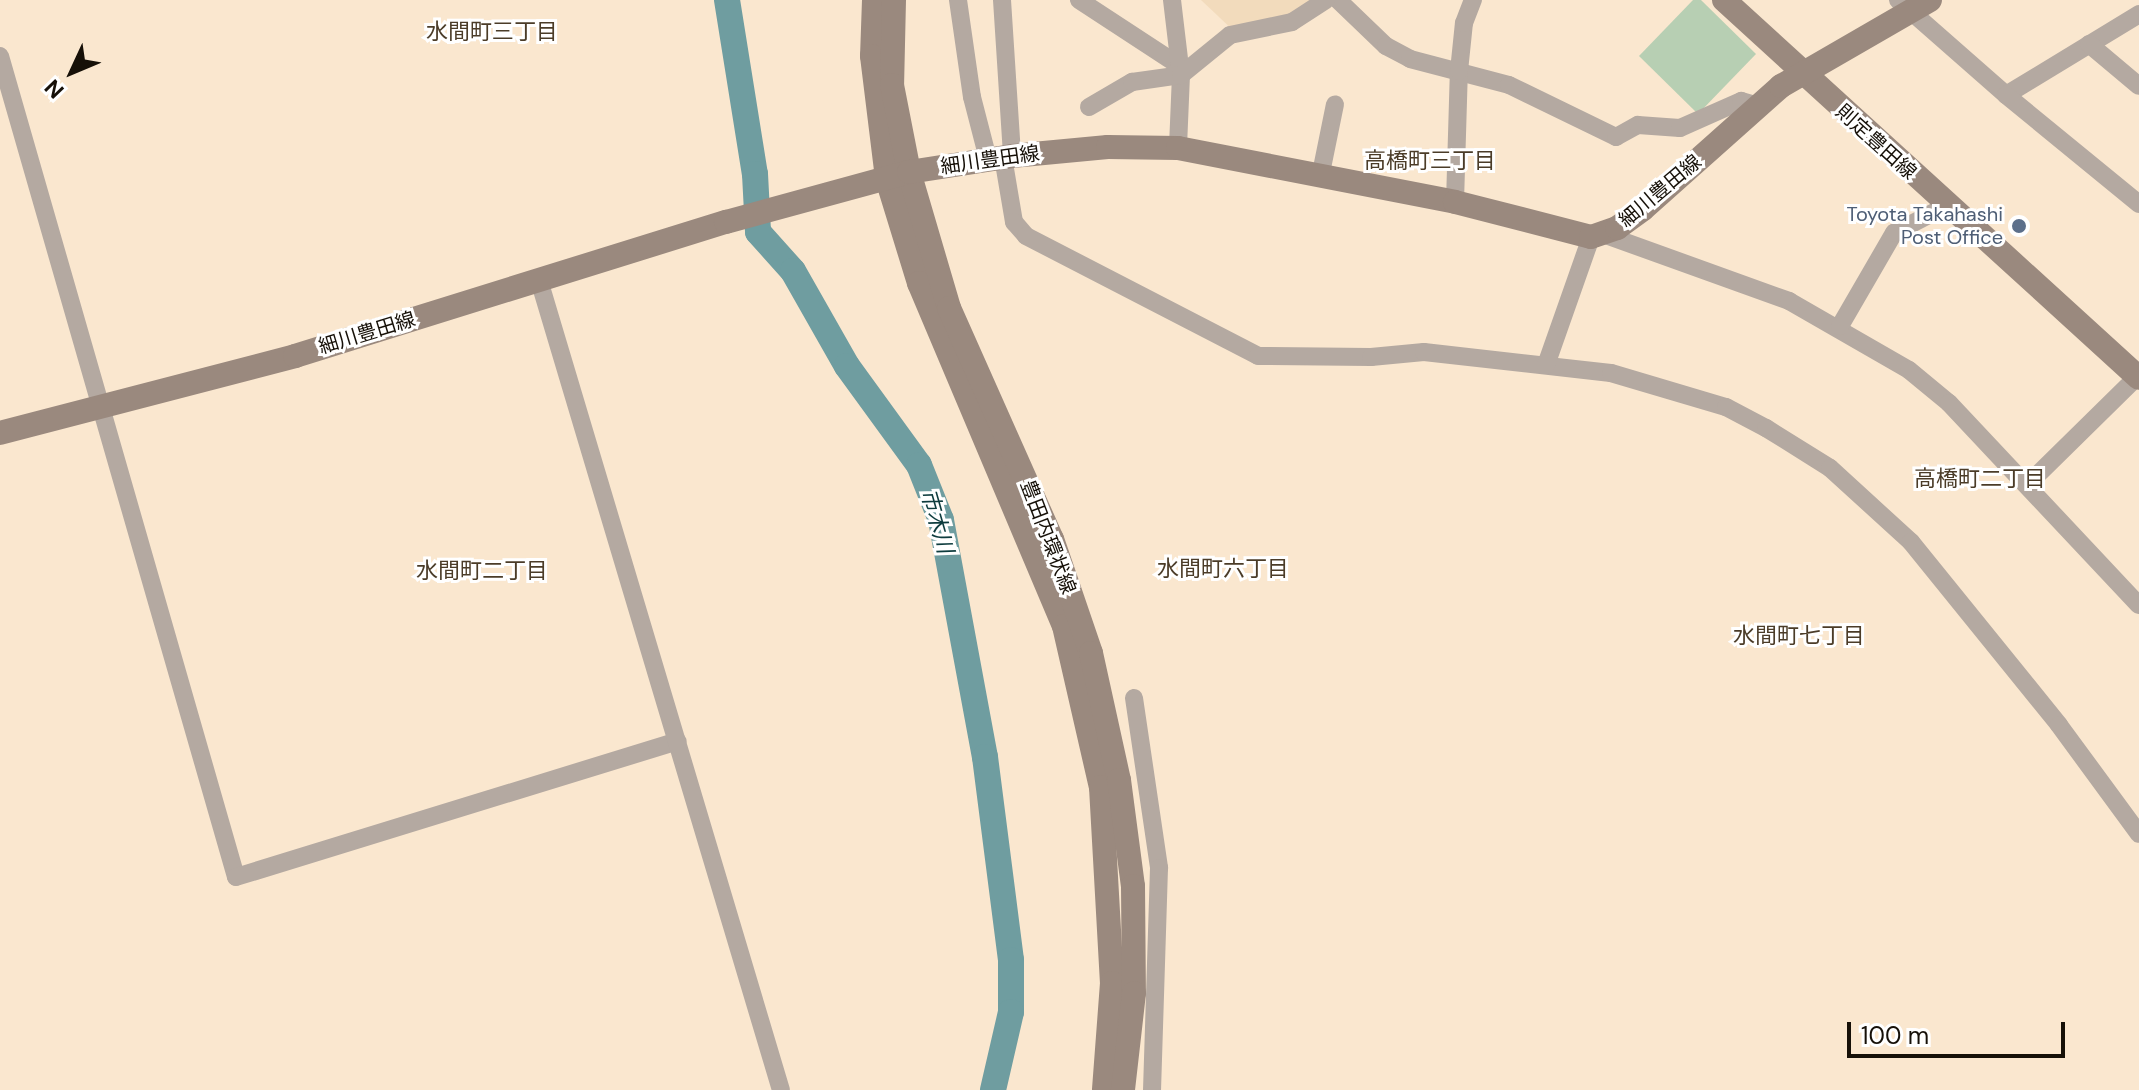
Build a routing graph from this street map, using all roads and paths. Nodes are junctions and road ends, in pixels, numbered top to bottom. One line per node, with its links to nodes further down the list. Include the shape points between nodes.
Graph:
1 (874, 0): 26 (main road, 豊田内環状線, via 873,71)
2 (894, 0): 26 (main road, 豊田内環状線, via 891,72)
3 (958, 0): 24 (street, via 972,97)
4 (1002, 0): 24 (street)
5 (1079, 0): 15 (street)
6 (1172, 0): 15 (street)
7 (1326, 0): 15 (street, via 1292,22 1230,35)
8 (1338, 0): 16 (street, via 1386,46)
9 (1473, 0): 16 (street, via 1463,28)
10 (1724, 0): 17 (main road, 則定豊田線)
11 (1912, 4): 17 (main road, 細川豊田線); 19 (street)
12 (2139, 14): 13 (street)
13 (2089, 44): 18 (street); 19 (street)
14 (0, 56): 35 (street)
15 (1180, 71): 22 (street, via 1132,82); 23 (street)
16 (1458, 74): 21 (street, via 1509,85 1616,137 1638,125 1680,128 1741,101); 27 (street)
17 (1801, 74): 21 (main road, 細川豊田線); 29 (main road, 則定豊田線)
18 (2139, 86)
19 (2006, 95): 28 (street)
20 (1335, 104): 25 (street)
21 (1758, 106): 30 (main road, 細川豊田線, via 1643,209)
22 (1089, 107)
23 (1178, 148): 24 (main road, 細川豊田線, via 1108,147); 25 (main road, 細川豊田線)
24 (1001, 157): 26 (main road, 細川豊田線); 33 (street, via 1014,222 1026,236 1258,356 1424,352)
25 (1321, 173): 27 (main road, 細川豊田線)
26 (898, 175): 31 (main road, 細川豊田線); 43 (main road, 豊田内環状線, via 919,283 1064,626 1101,787 1112,983); 44 (main road, 豊田内環状線, via 949,308 1052,539 1091,653 1119,780 1133,886 1134,993)
27 (1455, 202): 30 (main road, 細川豊田線)
28 (2139, 204)
29 (1946, 206): 32 (street, via 1894,233); 34 (main road, 則定豊田線)
30 (1597, 236): 32 (street, via 1789,301); 33 (street)
31 (539, 280): 35 (main road, 細川豊田線); 40 (street)
32 (1840, 326): 37 (street, via 1935,389)
33 (1546, 365): 41 (street, via 1632,378 1726,407 1830,468 1936,571)
34 (2139, 377): 37 (street)
35 (98, 411): 36 (main road, 細川豊田線); 40 (street, via 236,877)
36 (0, 433)
37 (2028, 484): 38 (street)
38 (2139, 605)
39 (1134, 698): 45 (street, via 1159,868)
40 (678, 741): 42 (street)
41 (2139, 834)
42 (781, 1090)
43 (1104, 1090)
44 (1123, 1090)
45 (1152, 1090)

